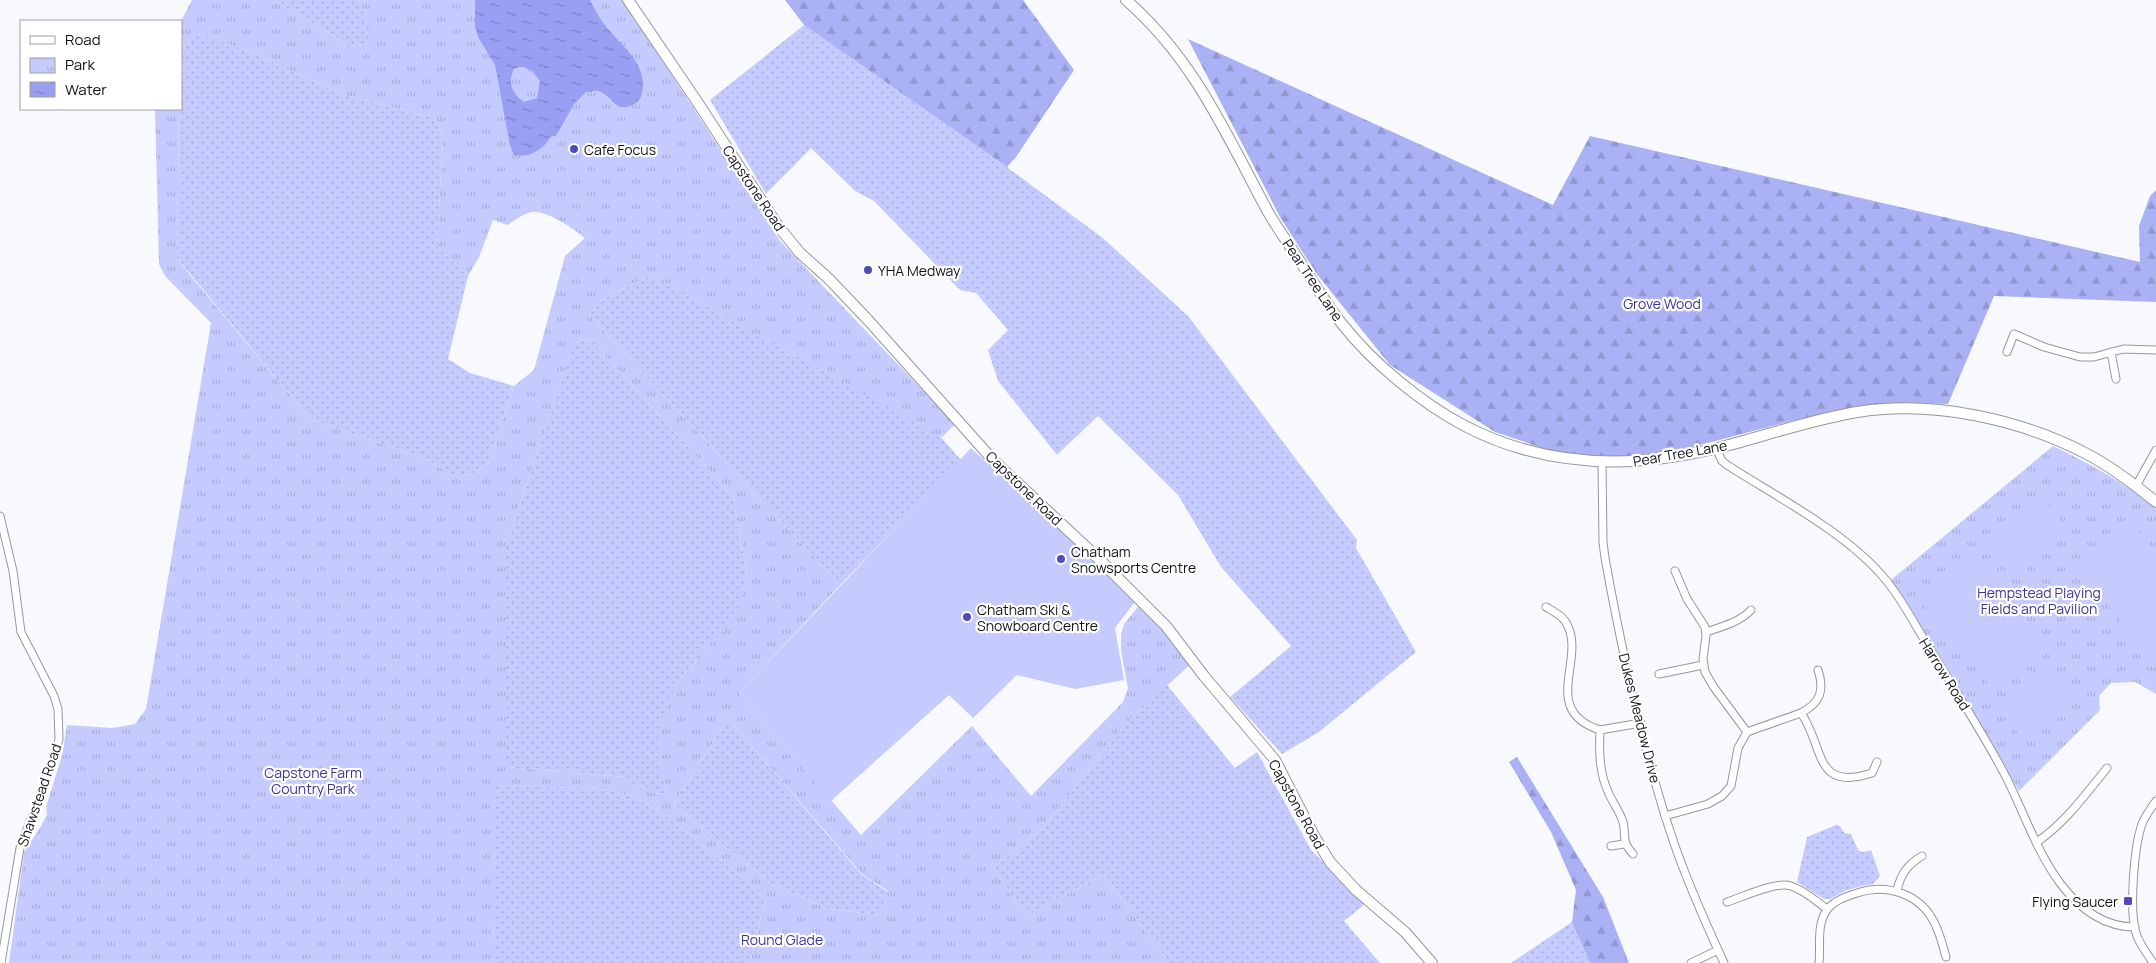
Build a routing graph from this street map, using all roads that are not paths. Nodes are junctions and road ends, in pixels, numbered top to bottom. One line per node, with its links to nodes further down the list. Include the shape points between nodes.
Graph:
1 (628, 0): 40 (street, Capstone Road, via 798,252 868,320 994,460 1166,626 1275,760 1330,862 1356,890 1405,932)
2 (1126, 0): 9 (street, Pear Tree Lane, via 1152,23 1183,61 1270,216 1342,324 1378,362 1427,402 1464,426 1517,448)
3 (2156, 350): 5 (street, via 2133,348)
4 (2007, 352): 5 (street, via 2014,334 2074,357 2094,357)
5 (2111, 352): 6 (street)
6 (2116, 379)
7 (1716, 448): 9 (street, Pear Tree Lane, via 1657,460); 10 (street, Pear Tree Lane, via 1859,412 1934,409 1982,418 2049,438 2086,453); 28 (street, Harrow Road, via 1722,461 1838,536 1885,579 2006,777)
8 (2156, 450): 10 (street)
9 (1602, 462): 21 (street, Dukes Meadow Drive, via 1605,558)
10 (2136, 486): 11 (street, Pear Tree Lane)
11 (2156, 502)
12 (0, 516): 39 (street, Shawstead Road, via 13,571 21,632 54,696 59,739 20,848)
13 (1675, 571): 16 (street)
14 (1546, 607): 22 (street, via 1563,618 1568,629 1570,708 1582,721)
15 (1751, 610): 16 (street, via 1735,621)
16 (1706, 632): 17 (street)
17 (1703, 665): 19 (street); 23 (street, via 1713,686)
18 (1818, 670): 20 (street, via 1821,695 1814,705)
19 (1659, 674)
20 (1801, 713): 23 (street); 24 (street, via 1832,774 1843,778 1872,774)
21 (1641, 723): 22 (street); 27 (street, Dukes Meadow Drive)
22 (1600, 730): 29 (street, via 1601,772 1623,822)
23 (1747, 732): 27 (street, via 1738,748 1728,792 1708,804)
24 (1878, 762)
25 (2107, 768): 28 (street, via 2070,815)
26 (2156, 801): 36 (street, via 2139,835 2134,880)
27 (1665, 816): 37 (street, Dukes Meadow Drive)
28 (2037, 842): 36 (street, Harrow Road, via 2061,884 2091,914 2109,924)
29 (1624, 844): 30 (street); 31 (street)
30 (1611, 846)
31 (1633, 854)
32 (1922, 856): 33 (street, via 1908,865)
33 (1897, 890): 35 (street, via 1861,891 1840,899); 38 (street, via 1926,910 1936,924)
34 (1727, 902): 35 (street, via 1786,885 1796,888)
35 (1827, 910): 43 (street, via 1820,930)
36 (2134, 927): 44 (street)
37 (1718, 950): 41 (street); 42 (street, Dukes Meadow Drive)
38 (1946, 957)
39 (1, 963)
40 (1432, 963)
41 (1692, 963)
42 (1724, 963)
43 (1818, 963)
44 (2154, 963)

